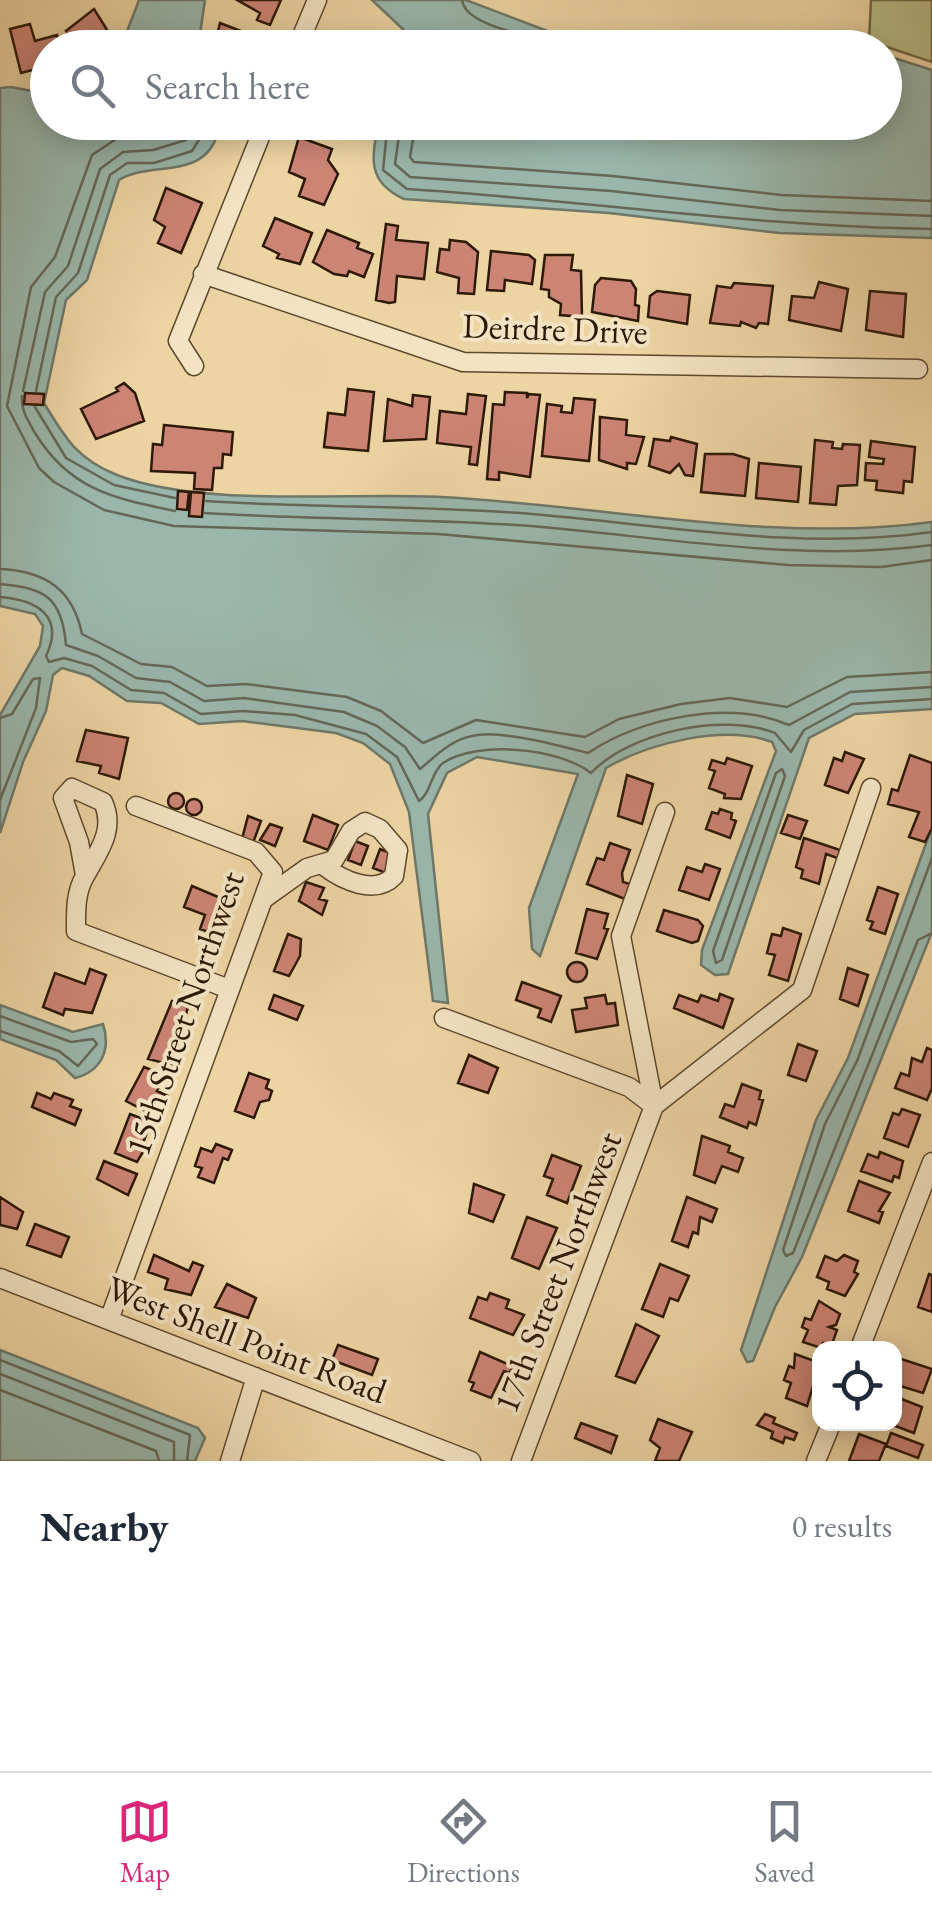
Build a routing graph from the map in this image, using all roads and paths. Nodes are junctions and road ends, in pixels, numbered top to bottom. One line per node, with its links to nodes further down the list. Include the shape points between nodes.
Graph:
1 (317, 0): 2 (street)
2 (304, 30)
3 (259, 140): 4 (street)
4 (203, 274): 5 (street, via 178,341); 6 (street, Deirdre Drive, via 464,362)
5 (194, 366)
6 (918, 369)
7 (871, 788): 15 (street, via 802,990)
8 (136, 806): 12 (street, 15th Street Northwest, via 256,852 273,872)
9 (665, 812): 15 (street, via 621,936)
10 (324, 866): 10 (street, via 364,822 380,828 398,850 394,876 379,885 348,880); 12 (street, via 307,868)
11 (85, 875): 13 (street, via 76,931)
12 (266, 898): 13 (street, 15th Street Northwest)
13 (229, 989): 18 (street, 15th Street Northwest)
14 (444, 1018): 15 (street, via 629,1086)
15 (654, 1106): 24 (street, 17th Street Northwest)
16 (932, 1162): 19 (street)
17 (0, 1278): 18 (street, West Shell Point Road)
18 (109, 1320): 20 (street, West Shell Point Road)
19 (863, 1341)
20 (256, 1377): 22 (street); 23 (street, West Shell Point Road)
21 (828, 1431): 25 (street)
22 (230, 1461)
23 (471, 1461)
24 (521, 1461)
25 (816, 1461)

